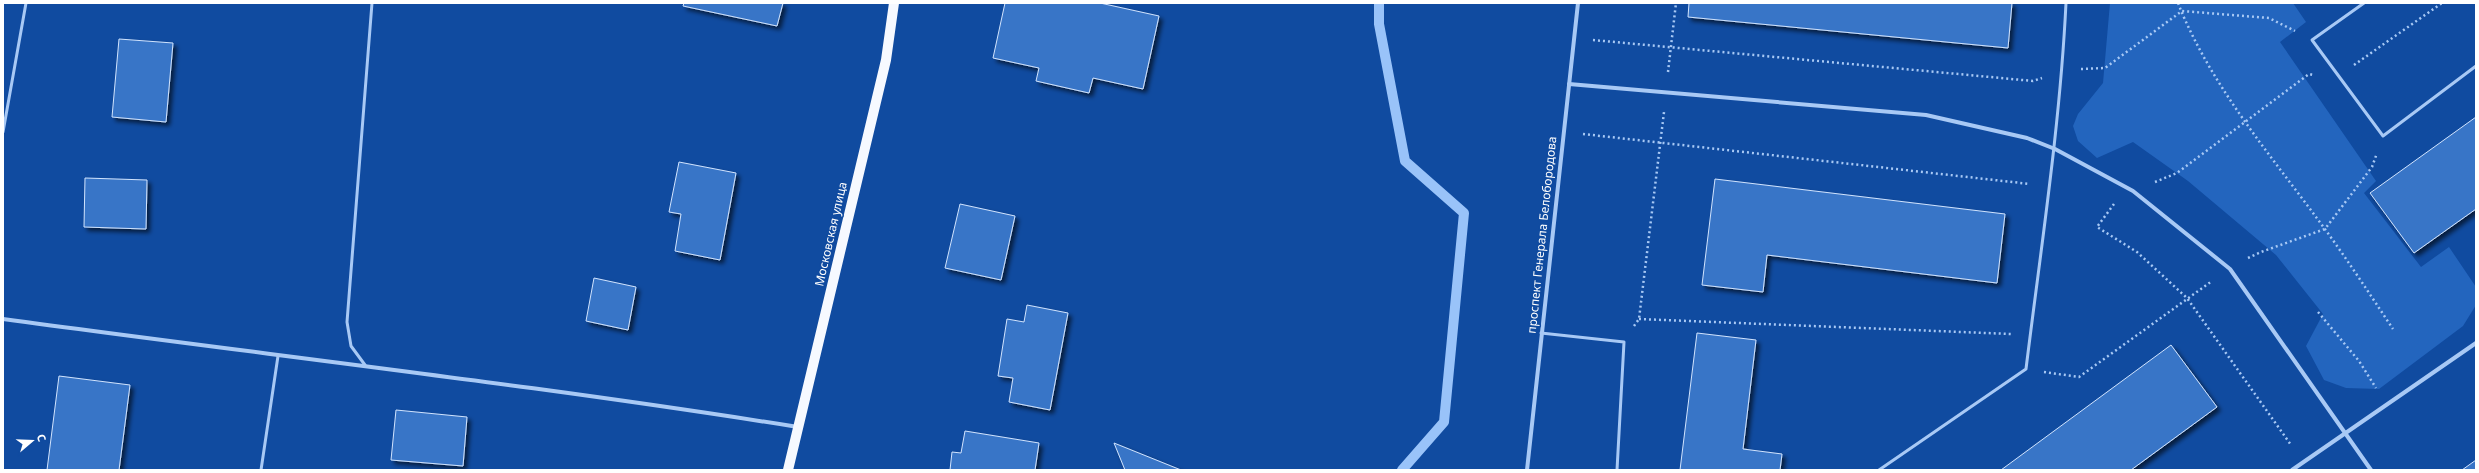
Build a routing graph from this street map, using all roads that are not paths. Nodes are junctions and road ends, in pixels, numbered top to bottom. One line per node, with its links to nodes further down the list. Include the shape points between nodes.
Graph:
1 (26, 3): 9 (lane)
2 (372, 3): 15 (lane, via 347,322 351,346)
3 (894, 3): 16 (main road, Московская улица, via 886,60)
4 (1578, 3): 8 (street, проспект Генерала Белобородова)
5 (2066, 3): 10 (lane)
6 (2364, 3): 7 (lane, via 2312,40 2383,136)
7 (2476, 66)
8 (1569, 84): 10 (street, via 1926,115 2027,138); 12 (street, проспект Генерала Белобородова)
9 (3, 132)
10 (2055, 149): 17 (street, via 2133,191 2230,269); 22 (lane, via 2026,369)
11 (3, 319): 14 (street)
12 (1541, 333): 20 (street, проспект Генерала Белобородова); 21 (lane, via 1624,342)
13 (2476, 342): 17 (street)
14 (278, 356): 15 (street); 18 (lane)
15 (365, 365): 16 (street)
16 (799, 427): 19 (main road, Московская улица)
17 (2344, 434): 23 (street); 24 (street)
18 (261, 470)
19 (788, 470)
20 (1527, 470)
21 (1617, 470)
22 (1879, 470)
23 (2292, 470)
24 (2371, 470)

